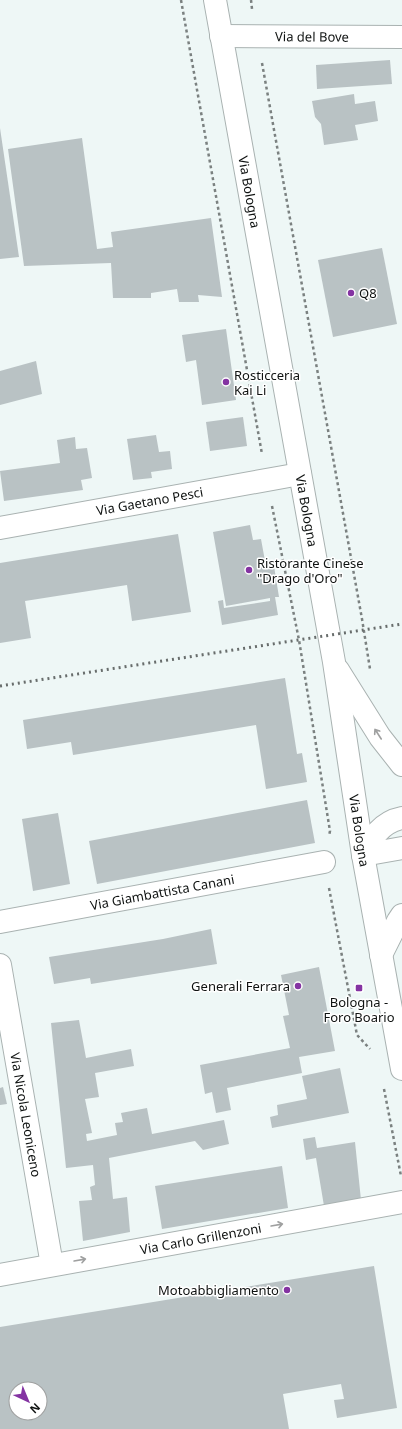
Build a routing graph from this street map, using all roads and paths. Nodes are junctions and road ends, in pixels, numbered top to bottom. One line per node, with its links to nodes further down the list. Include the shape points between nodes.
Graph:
1 (181, 0): 8 (path)
2 (215, 0): 4 (street, Via Bologna)
3 (250, 0): 5 (path)
4 (221, 36): 5 (street, Via del Bove); 7 (street, Via Bologna)
5 (257, 36): 6 (street, Via del Bove); 11 (path)
6 (402, 37)
7 (300, 474): 8 (street, Via Gaetano Pesci); 10 (street, Via Bologna)
8 (267, 480): 9 (street, Via Gaetano Pesci); 16 (path, via 299,640 330,831)
9 (0, 528)
10 (334, 662): 12 (street, one-way to 10, via 380,737); 15 (street, Via Bologna)
11 (371, 677)
12 (402, 765)
13 (402, 818): 15 (street, via 388,822 380,829)
14 (402, 848): 15 (street)
15 (363, 855): 19 (street, Via Bologna)
16 (324, 862): 18 (street, Via Giambattista Canani); 21 (path, via 357,1035)
17 (402, 915): 19 (street)
18 (0, 922)
19 (381, 955): 22 (street, Via Bologna)
20 (0, 965): 25 (street, Via Nicola Leoniceno)
21 (372, 1051)
22 (402, 1069)
23 (383, 1086): 24 (path, via 401,1176)
24 (401, 1202): 25 (street, Via Carlo Grillenzoni, one-way to 24)
25 (52, 1265): 26 (street, Via Carlo Grillenzoni)
26 (0, 1275)

